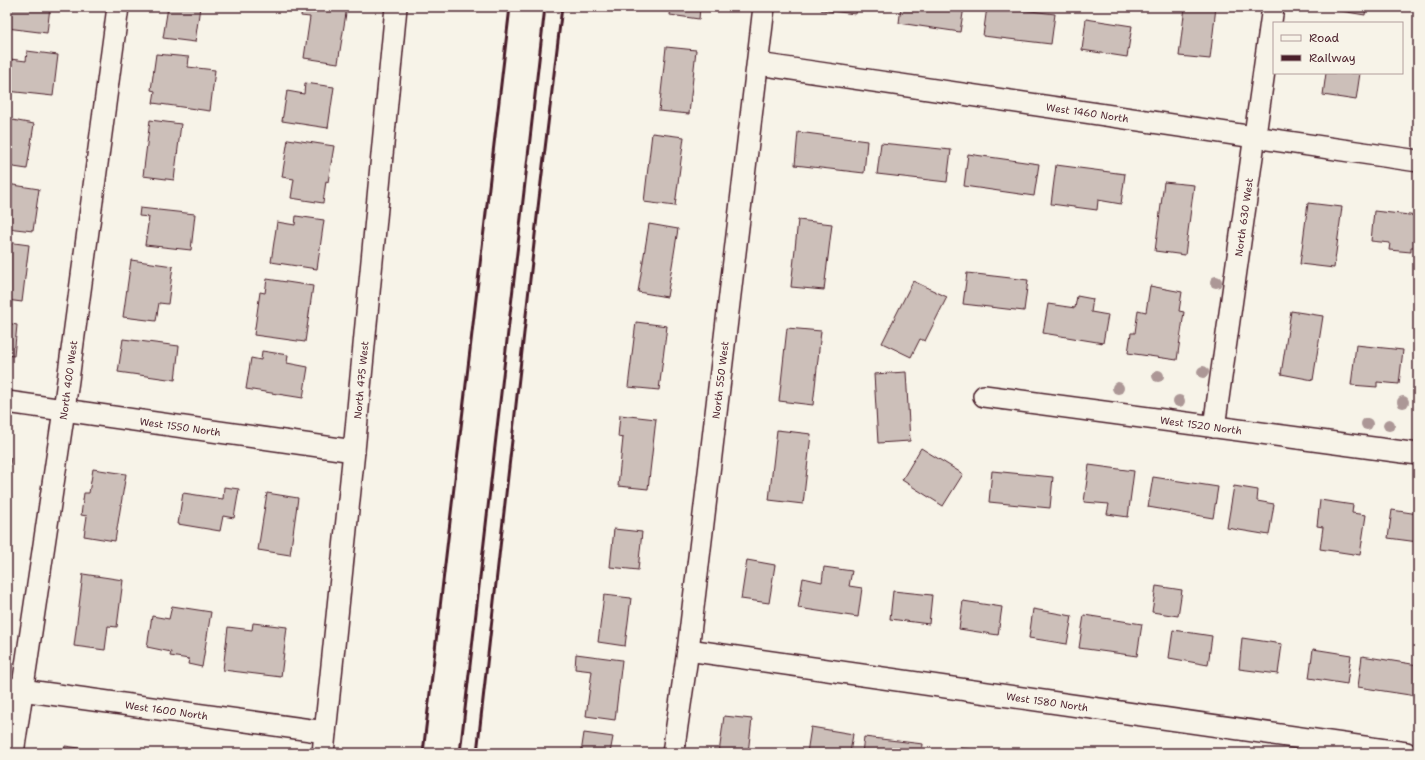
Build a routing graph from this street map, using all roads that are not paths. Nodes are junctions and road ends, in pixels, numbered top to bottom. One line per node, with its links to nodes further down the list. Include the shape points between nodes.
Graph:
1 (118, 7): 10 (street, North 400 West)
2 (396, 7): 12 (street, North 475 West)
3 (764, 7): 5 (street, North 550 West)
4 (1273, 7): 6 (street, North 630 West)
5 (758, 64): 6 (street, West 1460 North); 14 (street, North 550 West)
6 (1254, 137): 7 (street, West 1460 North); 11 (street, North 630 West)
7 (1418, 161)
8 (984, 396): 11 (street, West 1520 North)
9 (7, 402): 10 (street, West 1550 North)
10 (64, 410): 12 (street, West 1550 North); 15 (street, North 400 West)
11 (1214, 427): 13 (street, West 1520 North)
12 (354, 451): 16 (street, North 475 West)
13 (1418, 454)
14 (688, 650): 17 (street, West 1580 North); 20 (street, North 550 West)
15 (14, 689): 16 (street, West 1600 North); 18 (street, North 400 West)
16 (325, 732): 19 (street, North 475 West)
17 (1332, 748): 21 (street, West 1580 North)
18 (13, 753)
19 (323, 753)
20 (673, 753)
21 (1406, 753)

